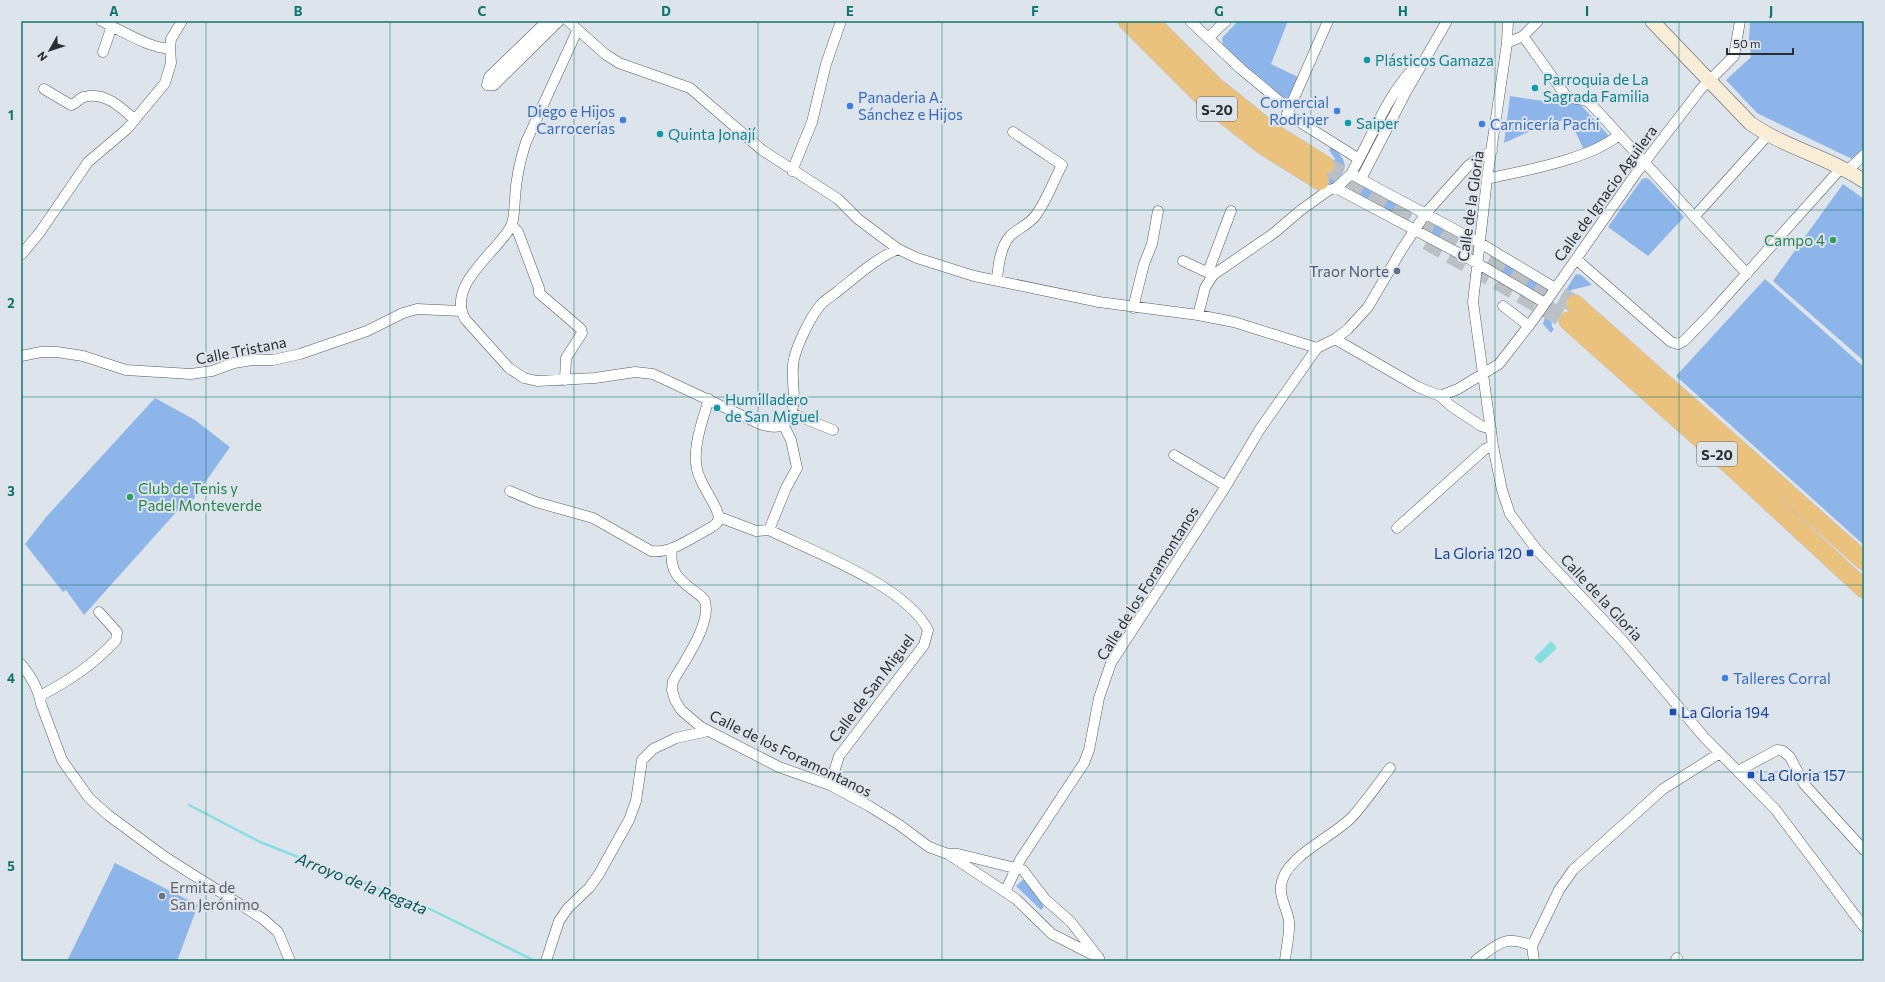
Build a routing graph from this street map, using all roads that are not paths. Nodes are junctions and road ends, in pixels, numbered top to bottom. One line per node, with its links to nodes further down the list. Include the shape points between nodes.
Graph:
1 (101, 21): 17 (street)
2 (182, 21): 22 (street, via 171,39)
3 (547, 21): 4 (street, via 489,77 488,85 494,85)
4 (558, 21)
5 (568, 21): 18 (street)
6 (842, 21): 37 (street, via 826,64 812,122)
7 (1127, 21): 8 (highway, S-20, via 1209,103 1264,146 1322,173 1216,87)
8 (1150, 21)
9 (1190, 21): 20 (street)
10 (1226, 21): 20 (street)
11 (1328, 21): 27 (street)
12 (1447, 21): 24 (street)
13 (1508, 21): 21 (street, Calle de la Gloria)
14 (1538, 21): 19 (street)
15 (1652, 21): 25 (main road)
16 (1740, 21): 25 (street, Calle de Ignacio Aguilera, via 1734,56)
17 (112, 26): 22 (street, via 150,44 164,49); 23 (street)
18 (577, 31): 37 (street, via 619,63 690,88 762,150); 47 (street, via 526,142 520,160)
19 (1523, 36): 21 (street); 30 (street, via 1561,89 1571,99 1589,102)
20 (1208, 38): 27 (street)
21 (1507, 43): 32 (street, Calle de la Gloria)
22 (170, 48): 28 (street, via 171,63 165,83)
23 (103, 52)
24 (1425, 58): 34 (street, via 1408,73); 39 (street)
25 (1709, 81): 31 (main road, via 1750,123); 35 (street, Calle de Ignacio Aguilera)
26 (44, 89): 28 (street, via 71,105 82,97 98,95 117,104)
27 (1288, 112): 34 (street)
28 (135, 120): 51 (street, via 88,162)
29 (1013, 132): 57 (street, via 1062,165 1033,220 1009,237 1002,253)
30 (1619, 135): 35 (street); 40 (street, via 1601,146 1556,162)
31 (1768, 135): 36 (main road); 46 (street)
32 (1492, 151): 40 (street, Calle de la Gloria); 45 (street, Calle de los Foramontanos, via 1468,166)
33 (1864, 155): 36 (street)
34 (1359, 159): 38 (street)
35 (1644, 162): 46 (street); 52 (street, Calle de Ignacio Aguilera)
36 (1845, 169): 41 (main road); 56 (street)
37 (792, 171): 50 (street, via 838,199 858,219)
38 (1351, 174): 39 (street); 42 (street)
39 (1362, 179): 45 (street)
40 (1487, 179): 49 (street, Calle de la Gloria)
41 (1864, 181)
42 (1336, 188): 48 (street); 55 (street, via 1329,190 1274,233)
43 (1158, 211): 62 (street, via 1152,244)
44 (1232, 212): 55 (street)
45 (1426, 213): 48 (street, Calle de los Foramontanos); 49 (street)
46 (1694, 217): 56 (street)
47 (512, 224): 63 (street, via 471,277 464,290); 71 (street, via 518,232 541,297 581,329 582,333 566,358)
48 (1414, 230): 54 (street); 67 (street, Calle de los Foramontanos, via 1368,307)
49 (1480, 243): 54 (street, Calle de la Gloria); 58 (street)
50 (898, 249): 57 (street, via 917,258 974,276); 74 (street, via 881,257 819,306 794,359 794,397)
51 (21, 255)
52 (1576, 258): 56 (street, via 1671,342 1678,344 1684,341); 58 (street, Calle de Ignacio Aguilera)
53 (1182, 261): 55 (street)
54 (1477, 263): 59 (street); 70 (street, Calle de la Gloria, via 1473,310)
55 (1210, 274): 64 (street)
56 (1747, 274)
57 (996, 280): 62 (street)
58 (1555, 288): 59 (street, Calle de Ignacio Aguilera)
59 (1545, 303): 66 (street, Calle de Ignacio Aguilera)
60 (1575, 304): 86 (highway, S-20)
61 (1503, 306): 66 (street)
62 (1132, 308): 64 (street)
63 (461, 310): 69 (street, Calle Tristana, via 417,309 367,331 300,354 273,360 234,363 212,371 191,374 126,370 83,356 57,352); 71 (street, via 509,368 524,378 537,382)
64 (1198, 314): 68 (street, via 1234,322)
65 (1568, 321): 87 (highway, S-20)
66 (1529, 326): 70 (street, Calle de Ignacio Aguilera, via 1499,364)
67 (1335, 339): 68 (street, Calle de los Foramontanos); 72 (street, via 1418,387)
68 (1318, 348): 80 (street, Calle de los Foramontanos, via 1260,430)
69 (21, 356)
70 (1484, 373): 72 (street, via 1458,389); 76 (street, Calle de la Gloria)
71 (565, 380): 73 (street, via 635,372 653,374)
72 (1440, 396): 76 (street, via 1481,426)
73 (709, 399): 75 (street, via 760,424 772,427); 82 (street, via 700,431 696,464 700,479)
74 (791, 413): 75 (street); 77 (street)
75 (783, 424): 84 (street, via 791,440 797,468 786,488)
76 (1491, 429): 78 (street, Calle de la Gloria)
77 (834, 430)
78 (1493, 446): 83 (street, via 1484,448); 93 (street, Calle de la Gloria, via 1502,490 1510,514 1517,525 1537,550 1638,657)
79 (1174, 455): 80 (street)
80 (1226, 486): 99 (street, Calle de los Foramontanos, via 1111,663 1084,763)
81 (510, 492): 85 (street, via 593,518 651,551 661,552)
82 (719, 517): 84 (street, Calle de San Miguel, via 756,531); 85 (street, via 712,527)
83 (1397, 528)
84 (770, 530): 96 (street, Calle de San Miguel, via 888,590 918,615 928,630 924,645 839,756)
85 (672, 548): 92 (street, Calle de los Foramontanos, via 671,558 678,578 707,604 703,627 673,681 672,690 681,710)
86 (1864, 561)
87 (1864, 589)
88 (99, 612): 91 (street, via 117,632 116,640 72,679)
89 (21, 664): 90 (street)
90 (25, 674): 91 (street)
91 (40, 696): 105 (street, via 62,760 89,798 165,857 263,919 278,932)
92 (708, 731): 96 (street, Calle de los Foramontanos, via 779,767); 106 (street, via 676,738 653,749 642,760 636,801 629,820 599,874 559,921)
93 (1720, 754): 95 (street, Calle de la Gloria); 102 (street, via 1663,789 1573,870 1559,890)
94 (1390, 768): 107 (street, via 1353,816 1340,829 1298,856 1284,876 1282,896 1289,921)
95 (1738, 771): 97 (street, via 1777,750 1783,751 1790,757 1804,784); 101 (street, Calle de la Gloria, via 1789,826)
96 (830, 785): 98 (street, Calle de los Foramontanos, via 898,824 929,847)
97 (1864, 850)
98 (948, 854): 99 (street, Calle de los Foramontanos, via 958,854); 100 (street, Calle de los Foramontanos)
99 (1016, 868): 100 (street, Calle de los Foramontanos); 103 (street, Calle de los Foramontanos, via 1023,870 1045,899 1071,922)
100 (1005, 892): 103 (street, Calle de los Foramontanos, via 1016,899 1052,934)
101 (1864, 927)
102 (1532, 946): 104 (street, via 1508,940); 108 (street)
103 (1101, 960)
104 (1476, 960)
105 (290, 961)
106 (546, 961)
107 (1285, 961)
108 (1534, 961)

